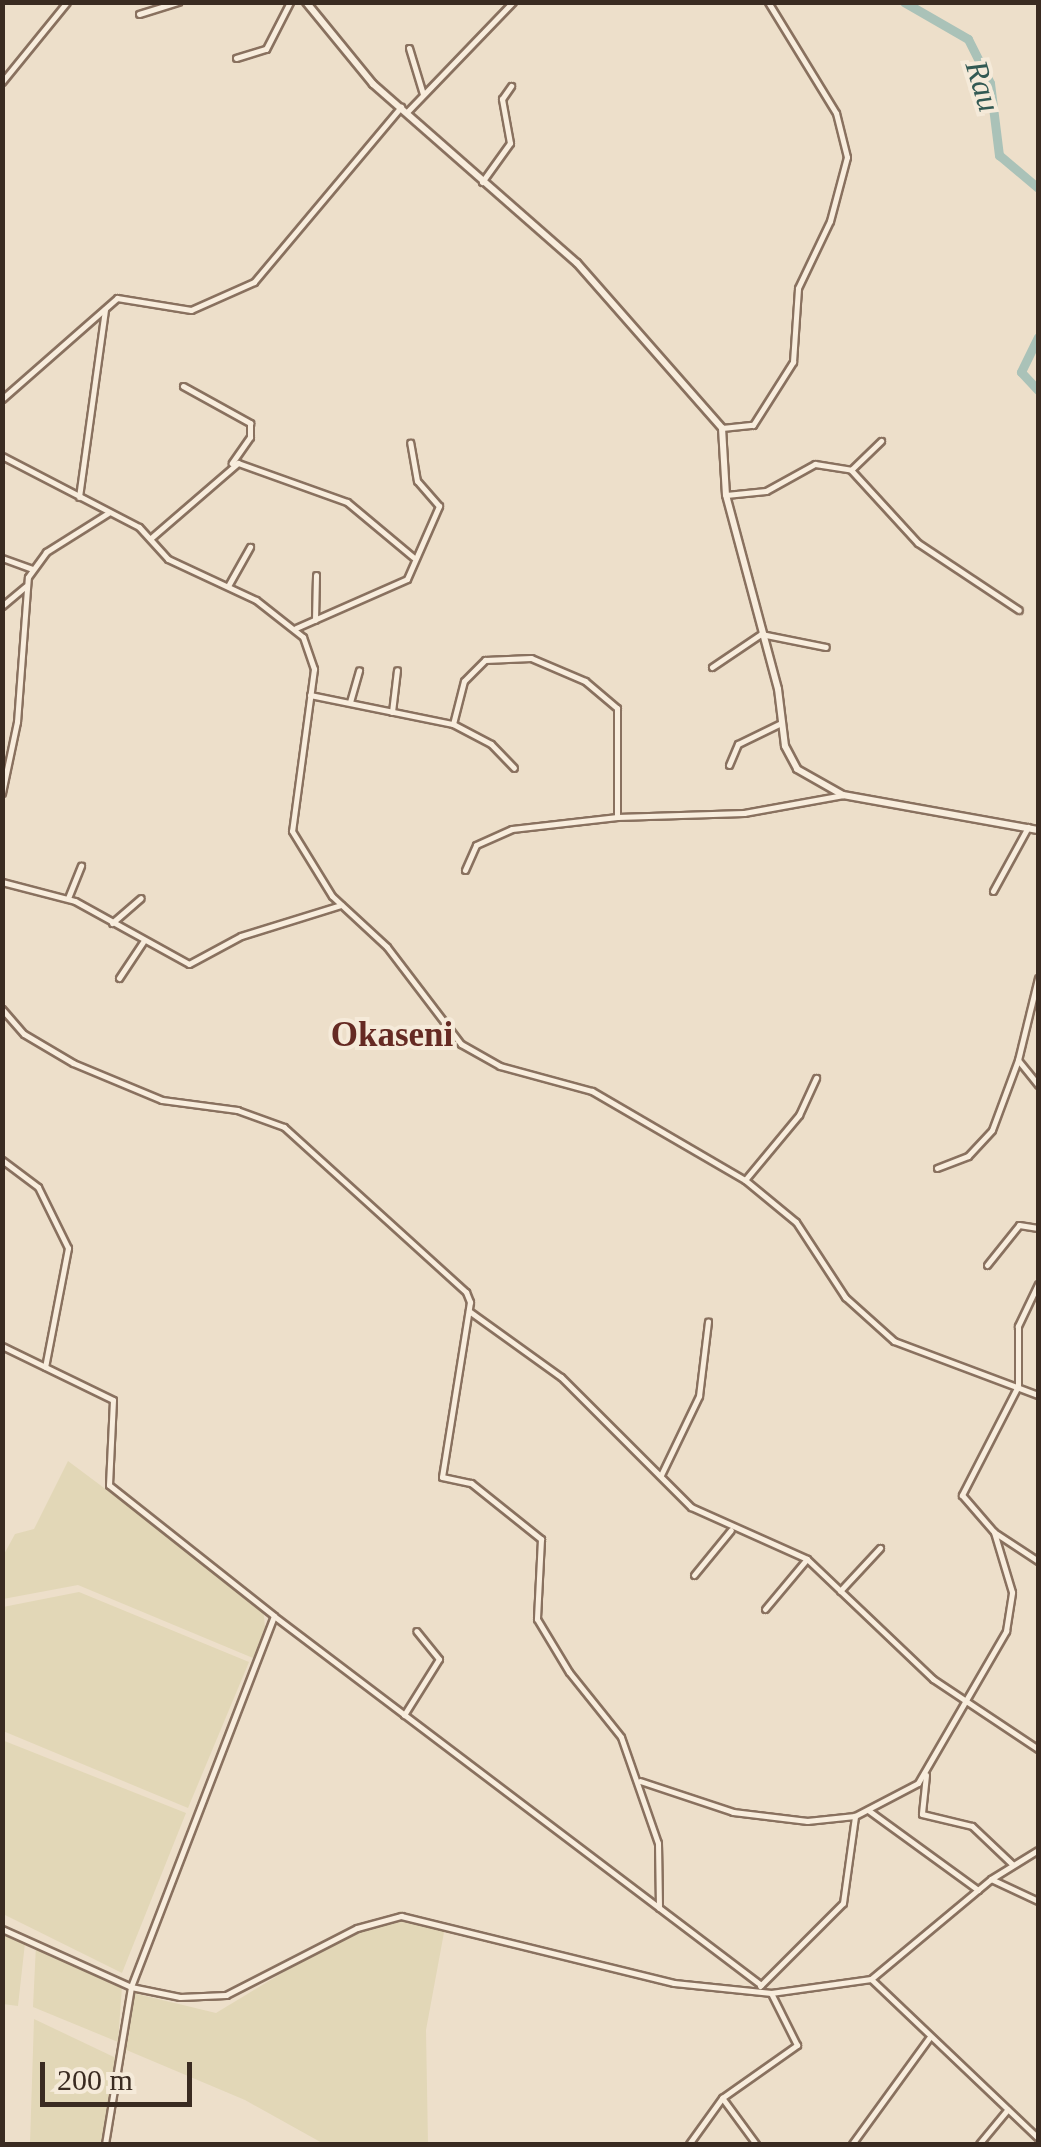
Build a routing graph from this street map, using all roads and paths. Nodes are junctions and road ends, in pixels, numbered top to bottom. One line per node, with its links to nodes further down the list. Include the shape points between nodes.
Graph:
1 (67, 2): 10 (street)
2 (178, 2): 7 (street)
3 (290, 2): 9 (street, via 266,48)
4 (306, 2): 13 (street, via 357,68)
5 (514, 2): 12 (street)
6 (768, 2): 18 (street, via 836,113 846,158 830,221 798,288 792,362 753,424)
7 (139, 14)
8 (409, 48): 12 (street)
9 (236, 58)
10 (2, 82)
11 (511, 86): 14 (street, via 502,99 510,142)
12 (423, 94): 13 (street)
13 (404, 110): 14 (street); 15 (street, via 254,282 191,310 117,298)
14 (482, 182): 18 (street, via 577,264)
15 (105, 307): 17 (street); 25 (street)
16 (183, 386): 22 (street, via 250,423 250,437)
17 (2, 399)
18 (722, 428): 24 (street)
19 (882, 440): 23 (street)
20 (410, 443): 29 (street, via 417,480 438,506)
21 (2, 456): 25 (street)
22 (232, 463): 27 (street); 29 (street, via 261,467 347,502)
23 (851, 470): 24 (street, via 815,464 766,491); 36 (street, via 918,543)
24 (726, 495): 39 (street)
25 (79, 498): 26 (street)
26 (108, 512): 27 (street); 31 (street, via 46,552)
27 (150, 538): 34 (street, via 168,559)
28 (250, 547): 34 (street)
29 (413, 557): 37 (street, via 398,588)
30 (2, 558): 31 (street)
31 (32, 569): 33 (street)
32 (316, 575): 37 (street)
33 (26, 586): 35 (street); 51 (street, via 17,722)
34 (228, 586): 38 (street)
35 (2, 606)
36 (1019, 610)
37 (315, 620): 38 (street)
38 (296, 628): 44 (street, via 314,660)
39 (760, 634): 40 (street); 41 (street); 47 (street)
40 (826, 648)
41 (712, 668)
42 (359, 670): 45 (street)
43 (397, 670): 46 (street)
44 (310, 695): 45 (street); 62 (street, via 290,818)
45 (350, 702): 46 (street)
46 (392, 712): 48 (street)
47 (781, 723): 49 (street, via 738,744); 52 (street, via 797,769)
48 (454, 724): 50 (street, via 490,744); 53 (street, via 464,681 485,660 531,658 586,680 617,708)
49 (729, 765)
50 (514, 768)
51 (2, 793)
52 (843, 795): 53 (street, via 744,813); 54 (street)
53 (617, 816): 57 (street, via 496,833 469,850)
54 (1028, 828): 55 (street); 59 (street)
55 (1038, 830)
56 (82, 866): 60 (street)
57 (465, 870)
58 (2, 882): 60 (street)
59 (993, 890)
60 (68, 898): 63 (street)
61 (142, 898): 63 (street)
62 (341, 905): 64 (street, via 241,936 196,963 178,962); 73 (street, via 387,947 461,1044 500,1066 592,1092)
63 (112, 923): 64 (street)
64 (143, 942): 65 (street)
65 (120, 978)
66 (1038, 978): 68 (street)
67 (2, 1009): 77 (street, via 24,1034 73,1063 162,1100 236,1110 284,1128 434,1260 466,1292)
68 (1018, 1060): 70 (street); 72 (street, via 992,1130 968,1156)
69 (816, 1078): 73 (street, via 799,1115)
70 (1038, 1085)
71 (2, 1160): 80 (street, via 38,1187 68,1248)
72 (937, 1168)
73 (745, 1180): 81 (street, via 796,1222 845,1297 894,1341)
74 (1038, 1228): 75 (street, via 1018,1225)
75 (987, 1266)
76 (1038, 1284): 81 (street, via 1018,1326)
77 (468, 1312): 83 (street, via 562,1378); 98 (street, via 442,1477 471,1483 541,1540 538,1619 568,1672 621,1736)
78 (708, 1322): 83 (street, via 699,1396)
79 (2, 1346): 80 (street)
80 (45, 1367): 92 (street, via 113,1400 108,1474 116,1493)
81 (1018, 1386): 82 (street); 85 (street, via 962,1495)
82 (1038, 1395)
83 (662, 1474): 84 (street, via 682,1500)
84 (731, 1530): 87 (street); 89 (street)
85 (994, 1532): 88 (street); 94 (street, via 1012,1612)
86 (880, 1548): 90 (street)
87 (807, 1559): 90 (street); 91 (street)
88 (1038, 1561)
89 (694, 1575)
90 (840, 1590): 94 (street, via 914,1663)
91 (765, 1610)
92 (274, 1616): 95 (street); 110 (street)
93 (416, 1630): 95 (street, via 439,1659)
94 (964, 1700): 96 (street); 97 (street, via 938,1739)
95 (404, 1714): 106 (street)
96 (1038, 1749)
97 (926, 1775): 99 (street); 102 (street, via 922,1814 972,1826)
98 (640, 1781): 100 (street, via 758,1818); 106 (street, via 658,1843)
99 (868, 1810): 100 (street); 104 (street)
100 (855, 1816): 109 (street, via 844,1903)
101 (1038, 1850): 102 (street)
102 (1012, 1864): 103 (street)
103 (991, 1879): 104 (street); 105 (street)
104 (978, 1890): 108 (street)
105 (1038, 1901)
106 (659, 1908): 109 (street)
107 (2, 1930): 110 (street)
108 (871, 1980): 112 (street); 113 (street)
109 (761, 1985): 111 (street)
110 (131, 1987): 111 (street, via 218,1998 357,1928 401,1916 674,1983); 117 (street)
111 (757, 1992): 112 (street)
112 (771, 1993): 114 (street, via 797,2044)
113 (929, 2038): 115 (street); 120 (street)
114 (722, 2098): 118 (street); 119 (street)
115 (1008, 2109): 116 (street); 121 (street)
116 (1037, 2140)
117 (105, 2144)
118 (689, 2144)
119 (756, 2144)
120 (852, 2144)
121 (979, 2144)

